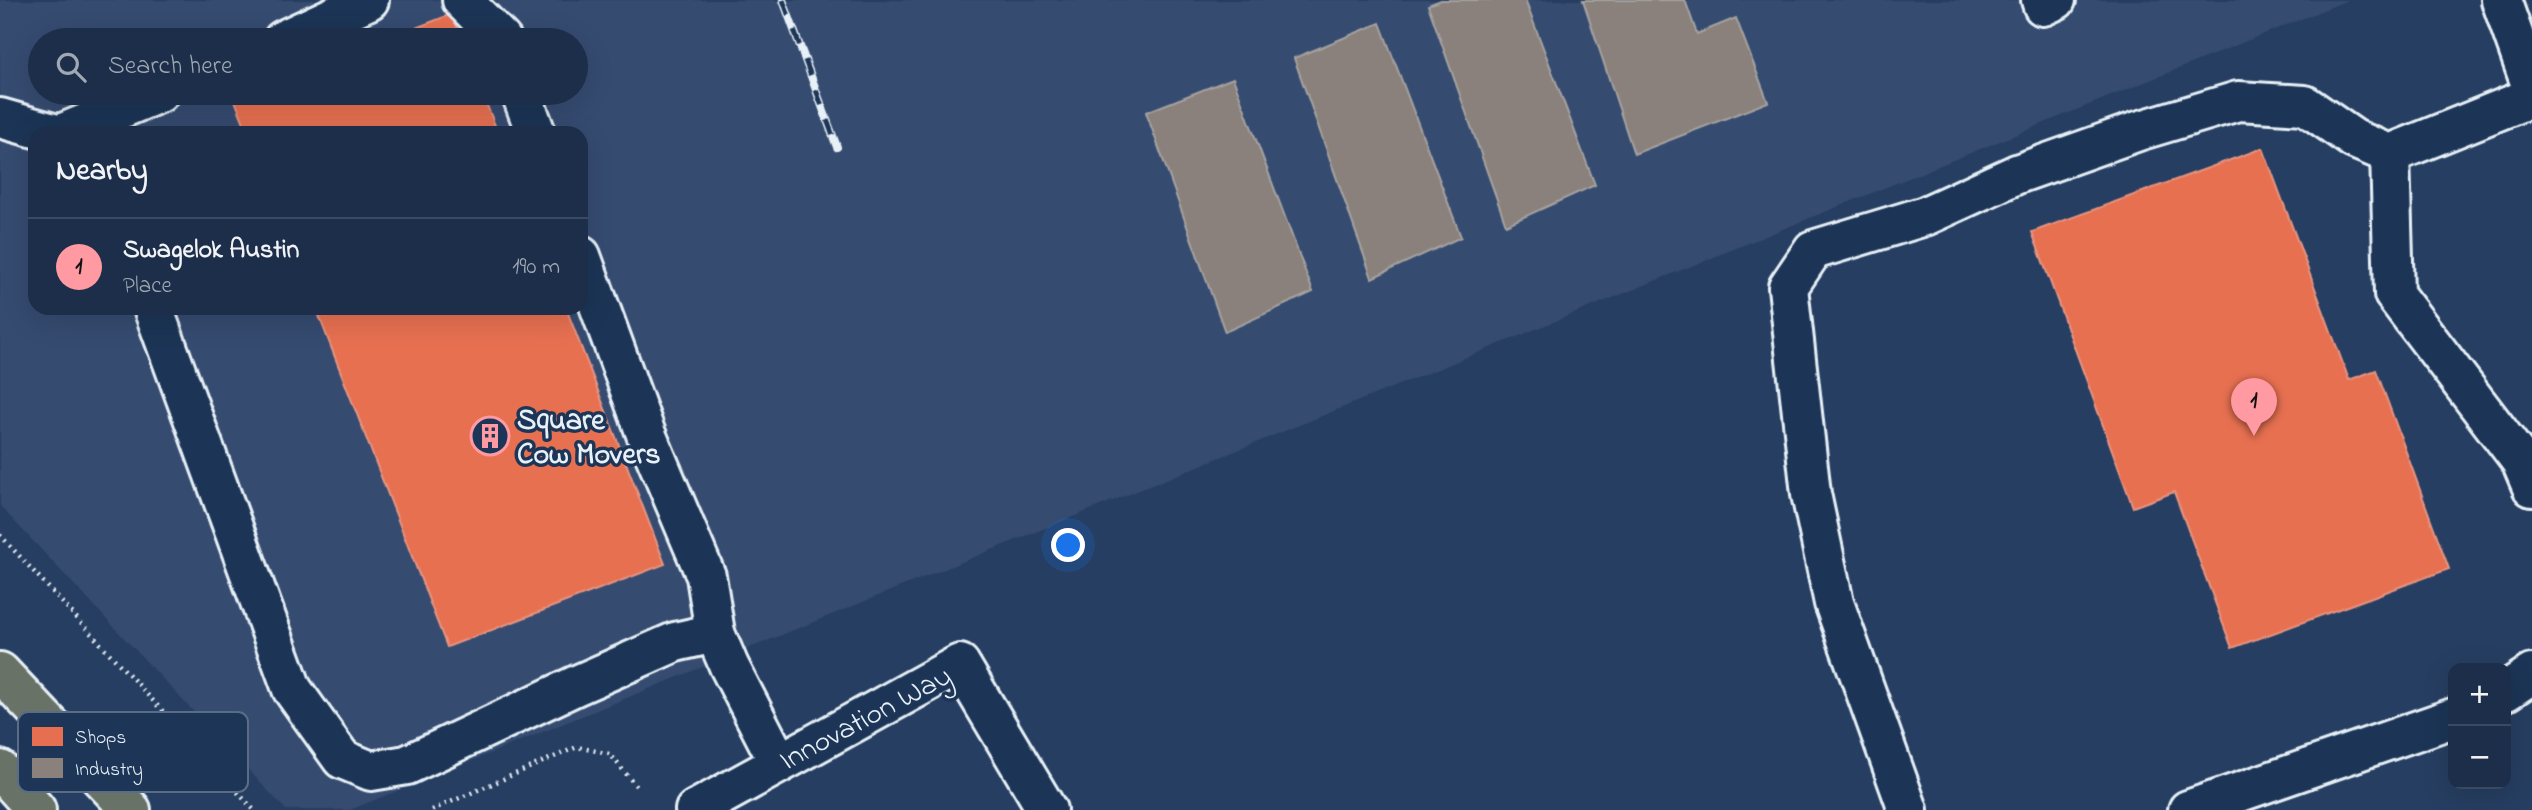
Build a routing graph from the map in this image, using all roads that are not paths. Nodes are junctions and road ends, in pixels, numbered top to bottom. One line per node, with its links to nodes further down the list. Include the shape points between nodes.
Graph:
1 (369, 0): 6 (street)
2 (462, 0): 7 (street)
3 (2041, 0): 4 (street, via 2043,6)
4 (2056, 0)
5 (2501, 0): 8 (street)
6 (309, 28)
7 (490, 28)
8 (2532, 88)
9 (2532, 97): 16 (street)
10 (130, 105): 14 (street)
11 (526, 105): 15 (street)
12 (0, 118): 13 (street)
13 (28, 126)
14 (80, 126)
15 (533, 126)
16 (2390, 154): 19 (street, via 2394,294 2521,461); 35 (street, via 2354,139 2305,105 2238,101 2017,174 1925,216 1813,250 1788,287 1811,494 1834,603)
17 (588, 275): 20 (street, via 646,434 706,576)
18 (156, 315): 20 (street, via 292,689 342,759 370,771 407,765 675,642)
19 (2532, 487)
20 (715, 633): 26 (street)
21 (0, 672): 24 (main road)
22 (2532, 674): 23 (street)
23 (2511, 688)
24 (38, 712)
25 (2448, 720): 36 (street)
26 (779, 763): 33 (street, Innovation Way); 34 (street, Innovation Way, via 960,664)
27 (0, 770): 28 (main road)
28 (18, 790)
29 (20, 792): 31 (main road)
30 (114, 792): 32 (main road)
31 (36, 810)
32 (131, 810)
33 (695, 810)
34 (1047, 810)
35 (1909, 810)
36 (2188, 810)

